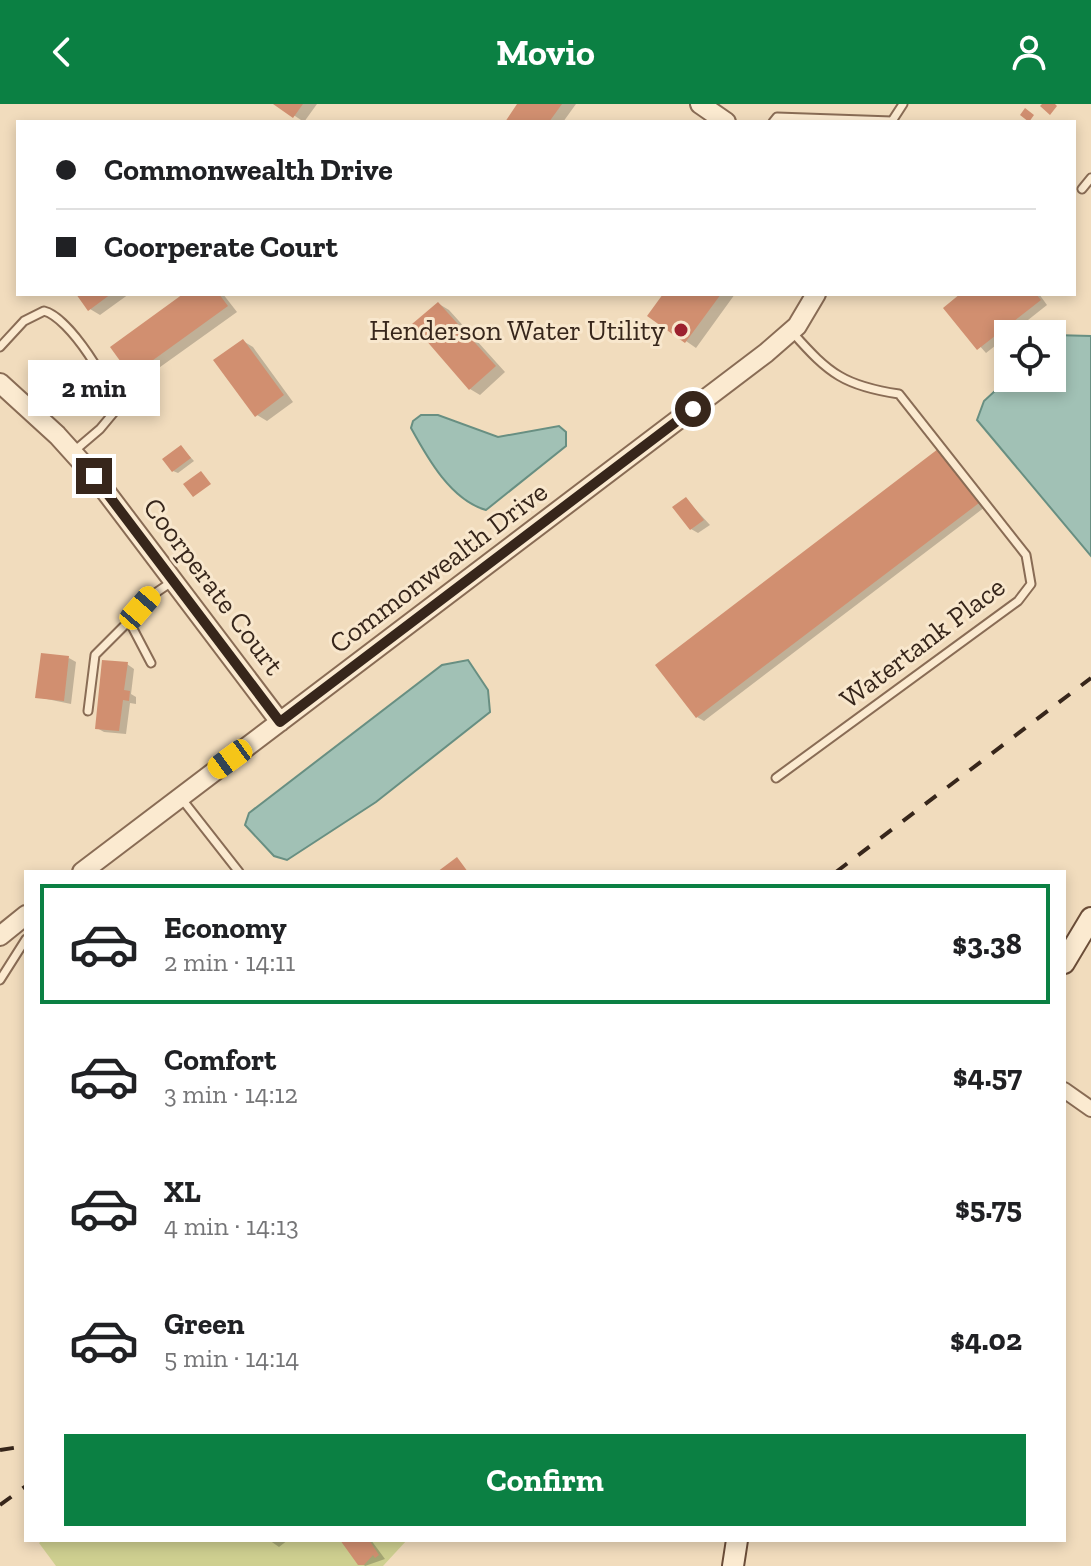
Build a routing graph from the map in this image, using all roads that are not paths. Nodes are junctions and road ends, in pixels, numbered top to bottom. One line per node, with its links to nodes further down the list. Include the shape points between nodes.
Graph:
1 (700, 104): 2 (street)
2 (723, 120)
3 (775, 120): 4 (lane)
4 (872, 120)
5 (1091, 178): 6 (lane)
6 (1082, 189)
7 (815, 296): 8 (street, Commonwealth Drive)
8 (792, 331): 16 (street, Commonwealth Drive); 17 (lane, Watertank Place, via 821,364 858,388 899,394 1026,555 1031,584 1018,601)
9 (0, 347): 11 (lane, via 34,315 44,311 64,321 114,396 115,411)
10 (0, 383): 11 (street, Coorperate Court)
11 (73, 452): 12 (street, Coorperate Court)
12 (174, 580): 13 (lane); 16 (street, Coorperate Court)
13 (129, 621): 14 (lane); 15 (lane, via 95,655)
14 (151, 663)
15 (88, 711)
16 (280, 722): 18 (street, Commonwealth Drive)
17 (776, 778)
18 (180, 796): 19 (street, Commonwealth Drive); 20 (lane)
19 (85, 870)
20 (237, 870)
21 (24, 917): 23 (street)
22 (1091, 918): 25 (main road)
23 (0, 936)
24 (24, 942): 26 (lane)
25 (1066, 960)
26 (0, 980)
27 (1066, 1091): 28 (street)
28 (1091, 1109)
29 (737, 1542): 30 (main road)
30 (733, 1566)

